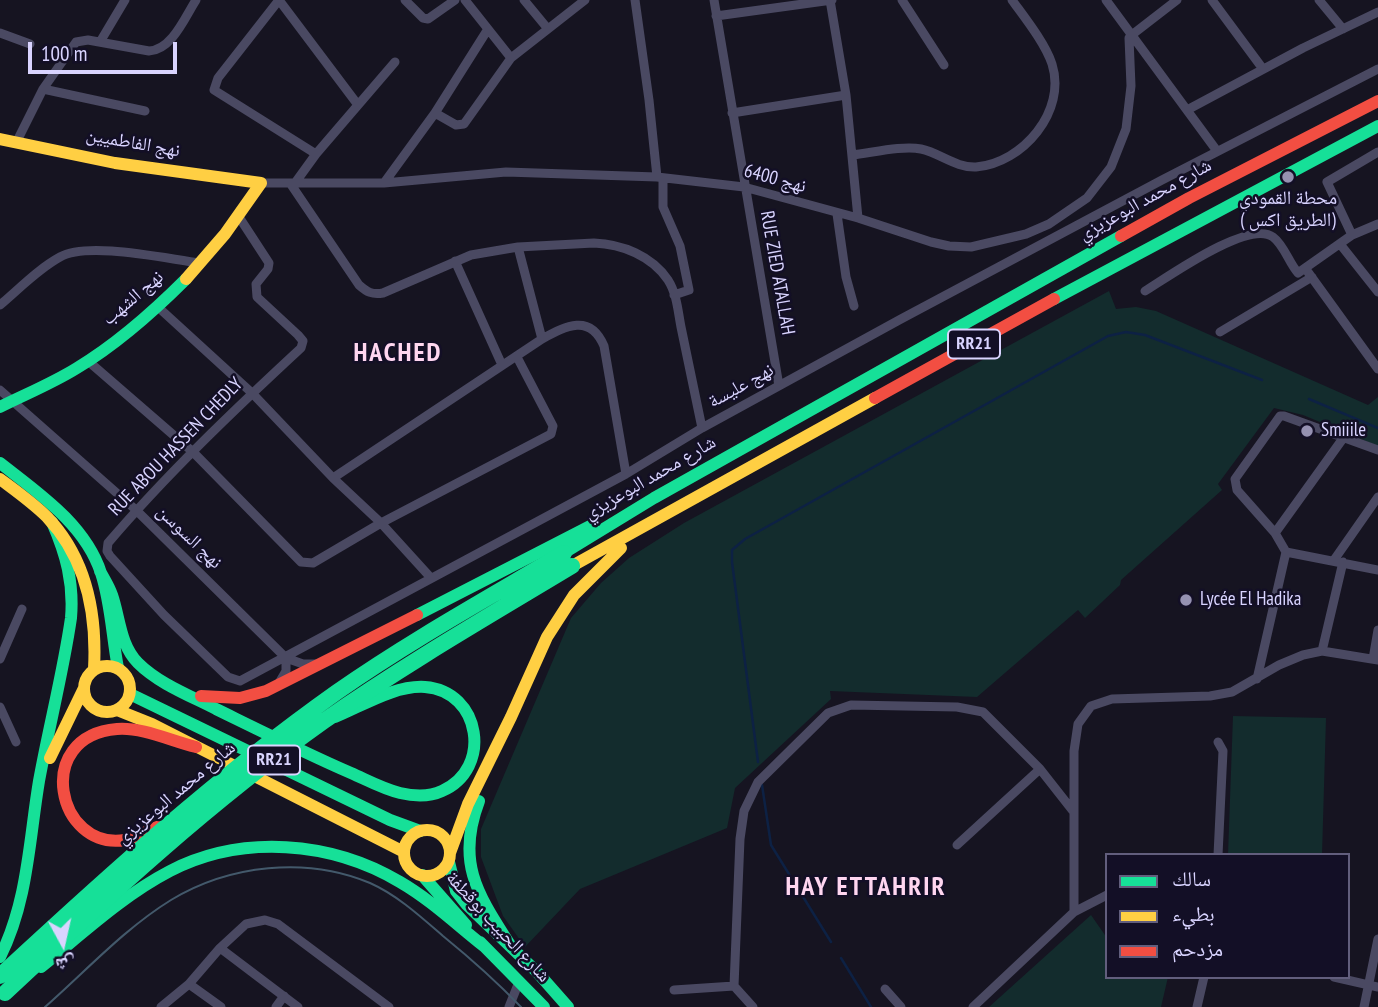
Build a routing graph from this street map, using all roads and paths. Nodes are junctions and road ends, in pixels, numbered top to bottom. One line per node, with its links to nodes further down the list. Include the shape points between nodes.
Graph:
1 (125, 0): 25 (street)
2 (196, 0): 25 (street, via 159,50)
3 (279, 0): 35 (street); 44 (street, via 218,78 214,90)
4 (405, 0): 5 (street, via 428,19)
5 (455, 0)
6 (465, 0): 20 (street)
7 (524, 0): 21 (street)
8 (585, 0): 21 (street)
9 (635, 0): 46 (street)
10 (714, 0): 19 (street, RUE ZIED ATALLAH)
11 (831, 0): 19 (street); 33 (street)
12 (902, 0): 29 (street)
13 (1012, 0): 45 (street, via 1052,63 1053,94 1047,118 1030,141 1010,156 973,167 914,148)
14 (1106, 0): 24 (street)
15 (1177, 0): 24 (street)
16 (1212, 0): 30 (street)
17 (1319, 0): 22 (street)
18 (1378, 12): 22 (street)
19 (716, 16): 39 (street, RUE ZIED ATALLAH)
20 (488, 29): 27 (street); 38 (street)
21 (548, 29): 27 (street)
22 (1343, 29): 30 (street)
23 (0, 33): 26 (street)
24 (1133, 34): 36 (street); 54 (street, نهج 6400, via 1129,38 1131,86 1126,129 1111,167 1087,198)
25 (100, 42): 32 (street, via 76,42)
26 (30, 44)
27 (511, 58): 38 (street, via 464,124 456,125)
28 (395, 62): 35 (street)
29 (944, 65)
30 (1263, 69): 36 (street)
31 (1378, 69): 42 (street, نهج عليسة)
32 (43, 89): 37 (street); 41 (street)
33 (846, 95): 39 (street); 45 (street)
34 (1378, 101): 88 (main road, شارع محمد البوعزيزي / RR21, via 1189,198)
35 (358, 105): 44 (street)
36 (1187, 110): 42 (street)
37 (145, 111)
38 (435, 113): 49 (street)
39 (732, 113): 50 (street, RUE ZIED ATALLAH)
40 (1378, 126): 90 (main road, شارع محمد البوعزيزي / RR21, via 1126,259)
41 (8, 141): 47 (main road, نهج الفاطميين, via 115,163)
42 (1217, 151): 57 (street, نهج عليسة)
43 (1378, 152): 56 (street, via 1326,182)
44 (316, 154): 48 (street)
45 (852, 155): 53 (street)
46 (660, 177): 49 (street, نهج 6400, via 506,172); 50 (street, نهج 6400); 66 (street, via 663,207 680,246 689,289)
47 (261, 183): 48 (street, نهج 6400); 52 (main road, نهج الشهب)
48 (293, 183): 49 (street, نهج 6400); 60 (street, via 366,292 383,293)
49 (384, 183)
50 (744, 187): 51 (street, نهج 6400); 76 (street, RUE ZIED ATALLAH)
51 (837, 214): 53 (street, نهج 6400); 68 (street)
52 (239, 217): 61 (main road, نهج الشهب); 77 (street, RUE ABOU HASSEN CHEDLY, via 269,263 256,284 257,297 303,341)
53 (858, 218): 54 (street, نهج 6400, via 959,247 1002,241)
54 (1048, 224): 57 (street)
55 (1378, 224): 56 (street)
56 (1352, 235): 58 (street)
57 (1056, 236): 76 (street, نهج عليسة)
58 (1340, 244): 62 (street); 65 (street)
59 (518, 247): 60 (street); 66 (street, via 611,243 626,247 654,264); 71 (street)
60 (455, 261): 74 (street)
61 (200, 263): 67 (street, via 74,251 50,262); 69 (main road, نهج الشهب)
62 (1305, 268): 63 (street); 64 (street, via 1296,273 1272,237 1253,233 1212,251)
63 (1312, 277): 70 (street); 75 (street)
64 (1145, 291)
65 (1378, 292)
66 (674, 295): 79 (street)
67 (0, 305)
68 (854, 306)
69 (159, 308): 73 (main road, نهج الشهب); 77 (street)
70 (1220, 332)
71 (542, 339): 72 (street); 84 (street, via 578,324 600,337)
72 (517, 357): 74 (street); 92 (street, via 553,426 551,434)
73 (88, 361): 78 (main road, نهج الشهب); 82 (street)
74 (502, 365): 86 (street)
75 (1378, 369)
76 (779, 386): 79 (street, نهج عليسة)
77 (252, 393): 82 (street, RUE ABOU HASSEN CHEDLY); 86 (street)
78 (4, 399): 89 (street, نهج السوسن)
79 (702, 428): 84 (street, نهج عليسة)
80 (1344, 437): 81 (street); 93 (street); 93 (street, via 1284,416 1277,419 1235,479 1237,490)
81 (1378, 450)
82 (193, 452): 89 (street, RUE ABOU HASSEN CHEDLY); 92 (street, via 301,562 313,563)
83 (0, 463): 98 (main road, via 83,538)
84 (626, 474): 99 (street, نهج عليسة)
85 (0, 478): 91 (main road)
86 (333, 478): 92 (street)
87 (1378, 497): 96 (street)
88 (654, 498): 95 (main road, شارع محمد البوعزيزي / RR21); 106 (main road, via 551,545)
89 (136, 510): 103 (street, نهج السوسن); 103 (street, RUE ABOU HASSEN CHEDLY, via 108,543 107,551 182,633 233,681 249,679)
90 (662, 518): 95 (main road, شارع محمد البوعزيزي / RR21); 120 (main road, via 594,570 566,604 539,650)
91 (52, 522): 108 (main road, via 87,579 95,628); 122 (main road, via 64,549 72,589 67,644)
92 (381, 523): 99 (street)
93 (1275, 533): 94 (street)
94 (1286, 552): 96 (street); 109 (street)
95 (568, 559): 116 (main road, شارع محمد البوعزيزي / RR21, bridge); 123 (main road, شارع محمد البوعزيزي / RR21, bridge, via 423,637 348,685)
96 (1338, 561): 97 (street); 102 (street)
97 (1378, 570)
98 (100, 571): 107 (main road); 113 (main road, via 112,594 126,647 141,666)
99 (430, 578): 103 (street, نهج عليسة)
100 (22, 609): 104 (street)
101 (1378, 630): 105 (street)
102 (1322, 651): 105 (street); 109 (street, via 1279,665)
103 (286, 657): 106 (street); 110 (street)
104 (0, 659)
105 (1375, 659)
106 (319, 664): 110 (main road)
107 (118, 668): 108 (main road); 112 (main road, via 128,679)
108 (94, 669): 111 (main road)
109 (1257, 679): 124 (street, via 1232,692 1210,696 1112,699 1091,706 1078,724)
110 (277, 687): 113 (main road, via 230,700)
111 (84, 688): 115 (main road, via 94,708); 122 (main road)
112 (130, 694): 115 (main road); 125 (main road)
113 (188, 694): 116 (main road, via 305,753 408,795 444,790 470,762 476,746 473,727 455,699 425,687 400,691)
114 (0, 707): 117 (street)
115 (117, 710): 119 (main road)
116 (323, 722): 147 (main road, شارع محمد البوعزيزي / RR21, bridge, via 195,822)
117 (16, 742)
118 (1219, 742): 128 (street, via 1223,751)
119 (196, 747): 123 (main road, via 116,728 81,740 63,768 65,806 85,831 104,840 123,842 146,835); 127 (main road)
120 (496, 749): 129 (main road, via 457,826); 136 (main road, via 468,845 478,889)
121 (1040, 769): 124 (street); 126 (street); 143 (street, via 983,712 972,709 851,705 828,713 758,782 744,811)
122 (39, 782): 137 (main road, via 23,889 12,937)
123 (185, 811): 138 (main road, شارع محمد البوعزيزي / RR21, bridge)
124 (1073, 811): 132 (street)
125 (420, 831): 127 (main road, via 408,839); 129 (main road, via 441,834)
126 (957, 845)
127 (404, 852): 130 (main road, via 409,867)
128 (1218, 853)
129 (450, 857): 130 (main road, via 441,872); 136 (main road, شارع الحبيب بوقطفة, via 456,891)
130 (422, 875): 134 (main road, شارع الحبيب بوقطفة)
131 (1105, 896): 132 (street)
132 (1074, 912): 159 (street)
133 (1378, 940): 144 (street)
134 (485, 947): 141 (main road, شارع الحبيب بوقطفة); 147 (main road, via 401,883 355,860 276,847 226,850 195,859 140,889)
135 (220, 948): 142 (street); 148 (street); 153 (street, via 246,925 265,920 278,924)
136 (512, 948): 156 (main road, شارع الحبيب بوقطفة)
137 (0, 957)
138 (0, 976)
139 (1204, 979): 160 (street)
140 (1343, 979): 144 (street)
141 (519, 982): 154 (street); 155 (main road, شارع الحبيب بوقطفة)
142 (188, 984): 149 (street); 150 (street)
143 (734, 986): 146 (street); 157 (street)
144 (1373, 986): 161 (street)
145 (885, 989): 158 (street)
146 (674, 990)
147 (2, 996)
148 (284, 996): 151 (street); 152 (street)
149 (162, 1007)
150 (220, 1007)
151 (276, 1007)
152 (298, 1007)
153 (389, 1007)
154 (509, 1007)
155 (544, 1007)
156 (568, 1007)
157 (753, 1007)
158 (901, 1007)
159 (973, 1007)
160 (1197, 1007)
161 (1364, 1007)

